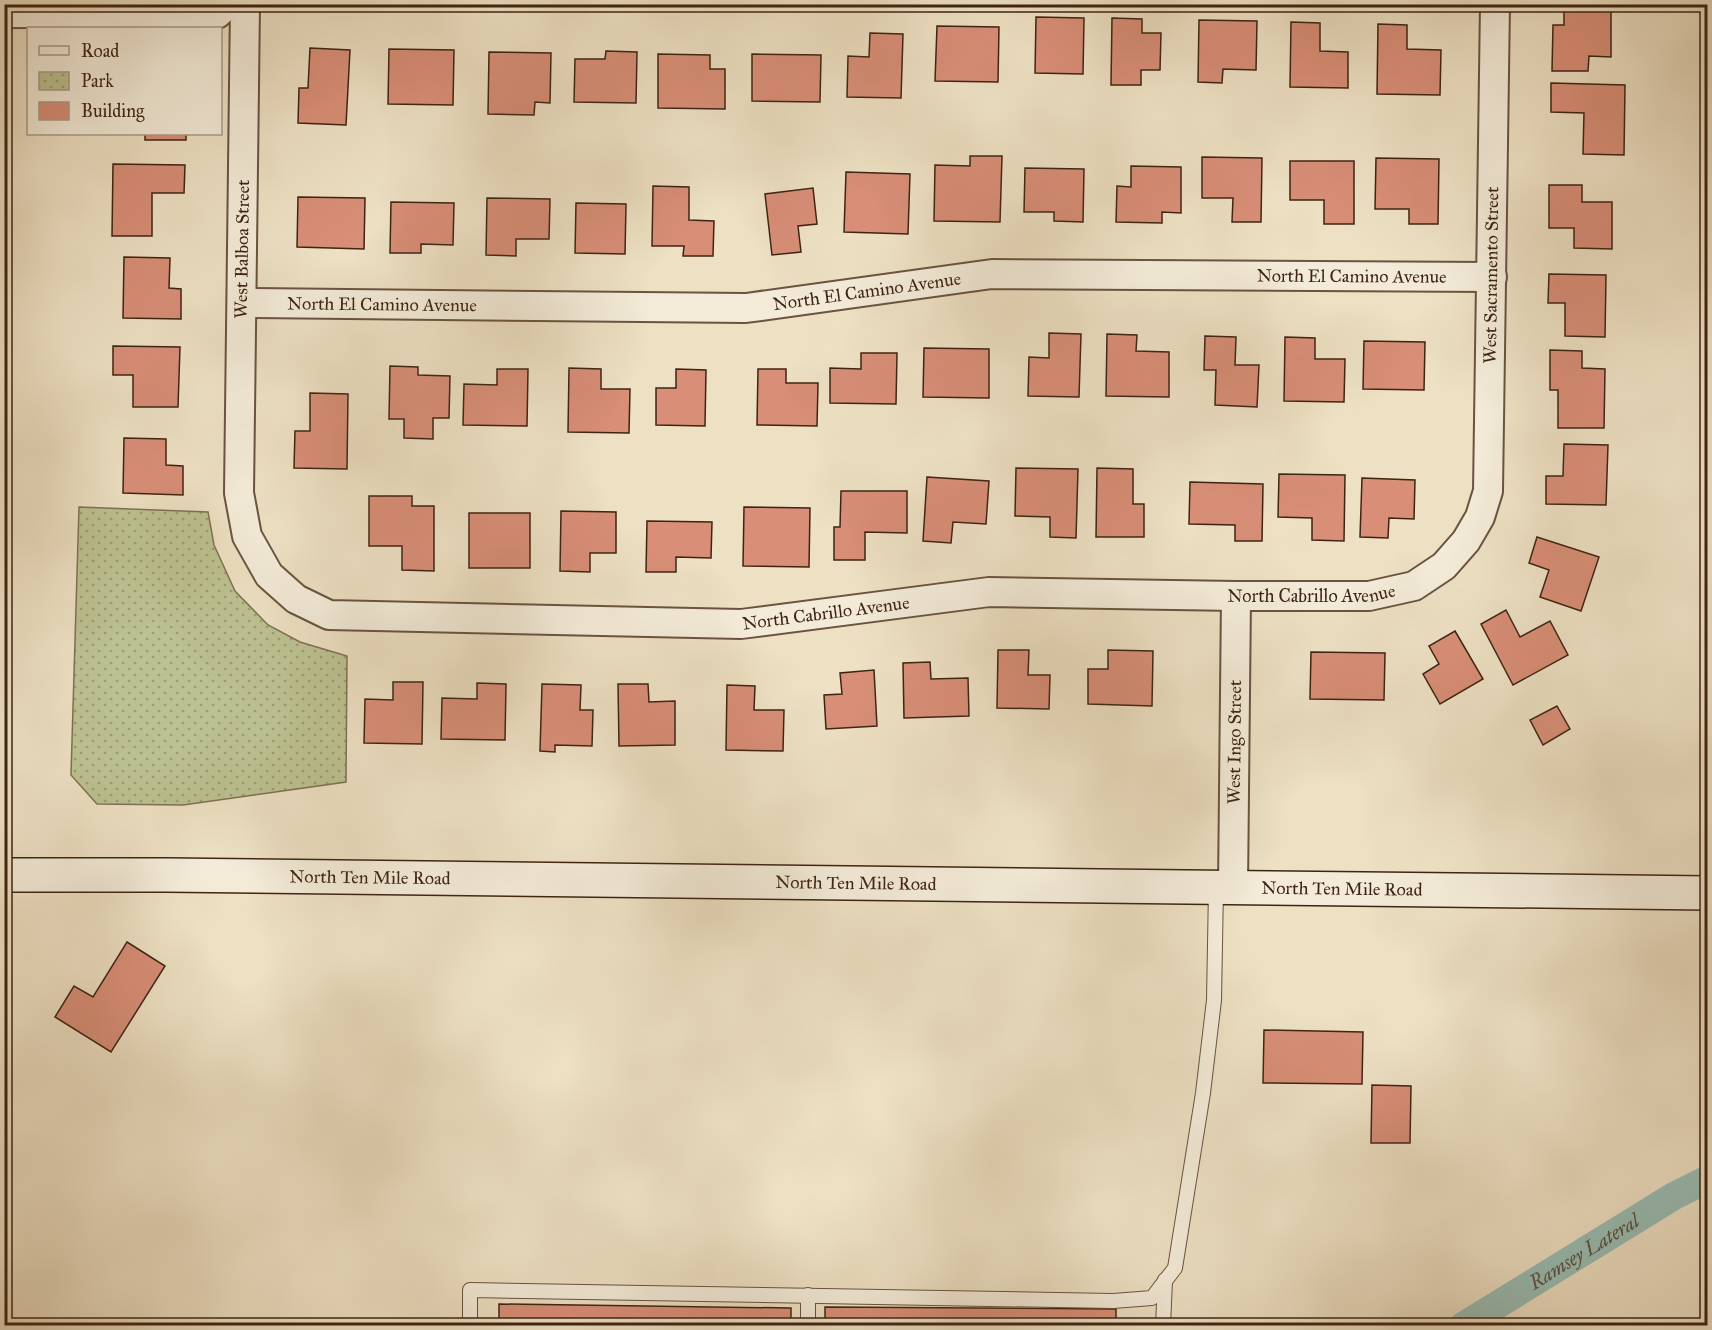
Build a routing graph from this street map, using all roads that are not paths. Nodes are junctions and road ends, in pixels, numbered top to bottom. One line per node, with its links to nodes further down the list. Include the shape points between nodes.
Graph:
1 (228, 4): 4 (street, via 217,14)
2 (245, 4): 6 (street, West Balboa Street)
3 (1495, 4): 5 (street, West Sacramento Street)
4 (4, 13)
5 (1492, 277): 6 (street, North El Camino Avenue, via 992,274 746,308); 8 (street, West Sacramento Street, via 1488,491 1480,517)
6 (242, 303): 7 (street, West Balboa Street)
7 (239, 493): 9 (street, North Cabrillo Avenue, via 247,536 268,575 296,599 329,615 741,624 989,592)
8 (1466, 541): 9 (street, North Cabrillo Avenue, via 1444,566 1414,586 1369,596)
9 (1236, 596): 11 (street, West Ingo Street)
10 (4, 876): 11 (main road, North Ten Mile Road)
11 (1225, 888): 12 (main road, North Ten Mile Road); 13 (lane, via 1203,1093 1175,1268)
12 (1707, 893)
13 (1165, 1280): 14 (lane, via 1152,1298 1113,1301); 17 (lane)
14 (808, 1295): 15 (lane, via 470,1290); 16 (lane)
15 (470, 1326)
16 (808, 1326)
17 (1163, 1326)

